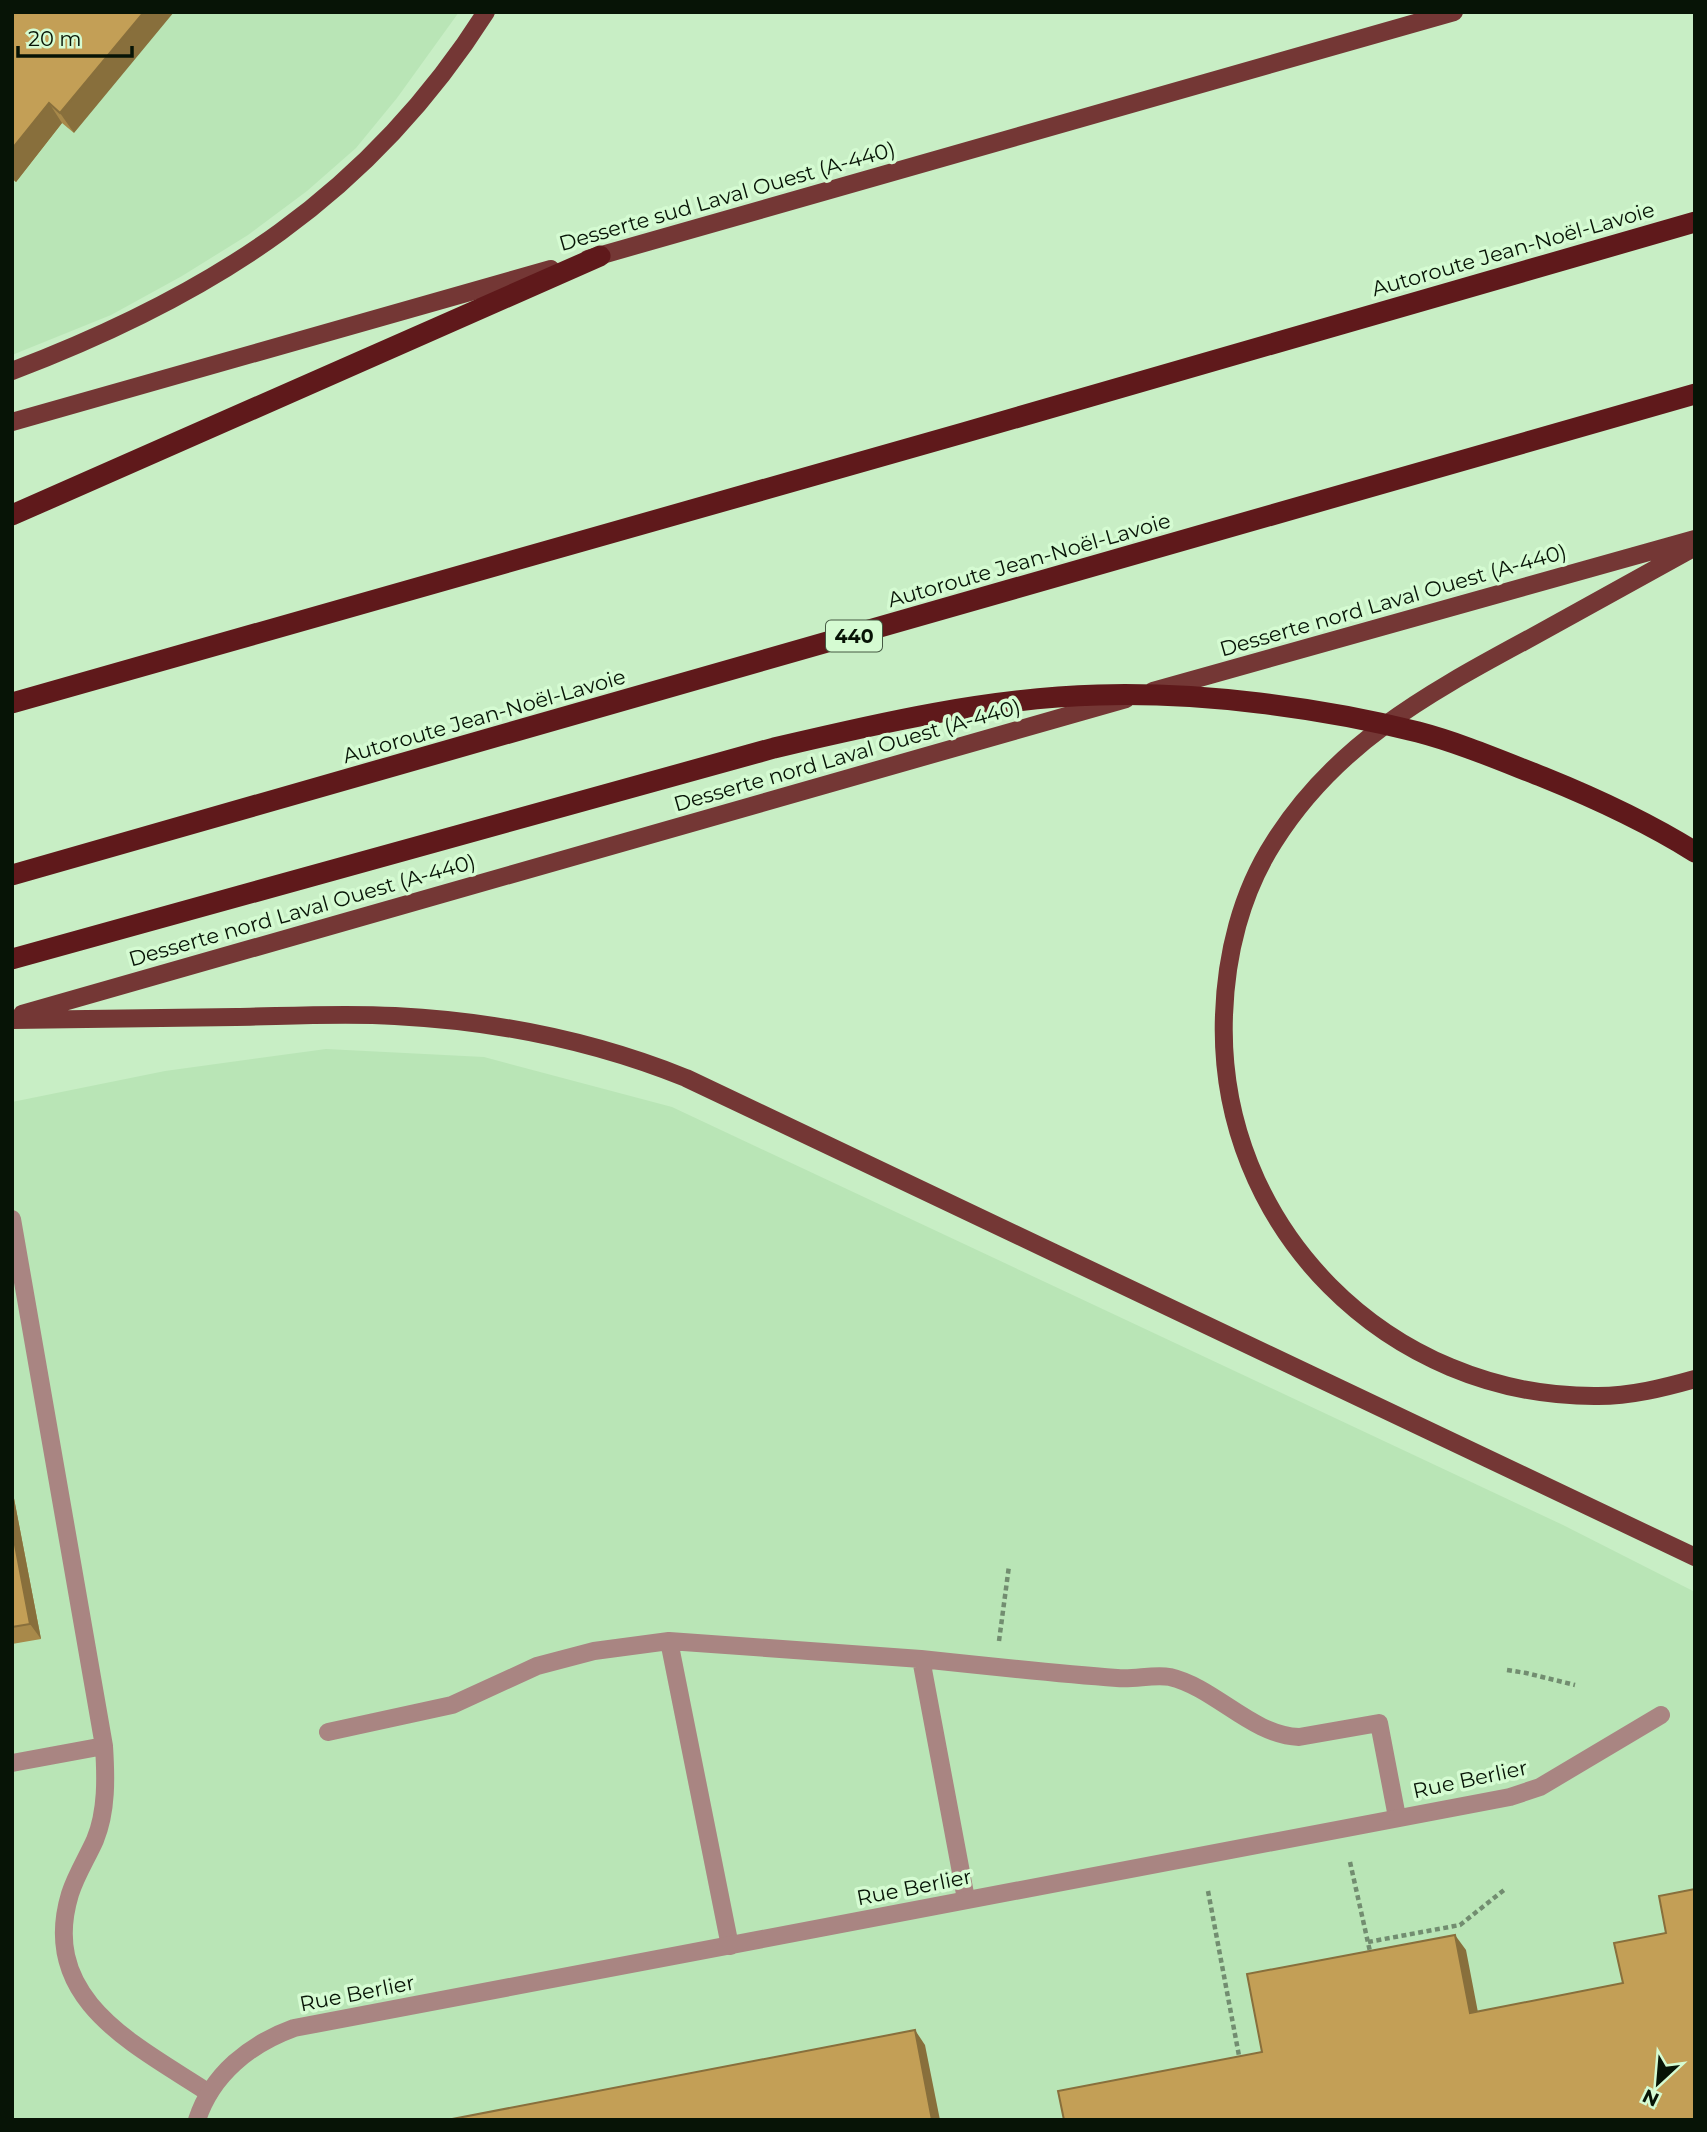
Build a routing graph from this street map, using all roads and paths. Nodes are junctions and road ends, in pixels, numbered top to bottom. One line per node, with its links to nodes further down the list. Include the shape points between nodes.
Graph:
1 (486, 12): 5 (main road, via 398,126 296,223 151,312)
2 (1454, 12): 4 (main road, Desserte sud Laval Ouest (A-440))
3 (1695, 222): 11 (highway, Autoroute Jean-Noël-Lavoie)
4 (600, 256): 7 (main road, Desserte sud Laval Ouest (A-440)); 8 (highway)
5 (12, 371)
6 (1695, 394): 13 (highway, Autoroute Jean-Noël-Lavoie / 440)
7 (12, 422)
8 (12, 515)
9 (1695, 539): 15 (main road, Desserte nord Laval Ouest (A-440))
10 (1695, 547): 17 (main road, via 1423,698 1366,739 1326,776 1273,842 1251,887 1228,963 1223,1048 1242,1141 1269,1203 1315,1271 1378,1328 1453,1369 1536,1392 1624,1395)
11 (12, 702)
12 (1695, 852): 14 (highway, via 1597,799 1420,733 1329,713 1218,699 1098,695 1033,699 896,719 774,748)
13 (12, 875)
14 (12, 959)
15 (12, 1018): 18 (main road, via 335,1014 447,1019 629,1057 686,1078)
16 (12, 1219): 27 (street)
17 (1695, 1380)
18 (1695, 1557)
19 (1009, 1566): 20 (path)
20 (1002, 1618)
21 (669, 1641): 22 (street); 26 (street, via 594,1651 537,1666 452,1705); 35 (street)
22 (921, 1658): 29 (street, via 1127,1679 1169,1677 1286,1737 1379,1723); 33 (street)
23 (1507, 1671): 24 (path)
24 (1575, 1685)
25 (1661, 1715): 29 (street, Rue Berlier, via 1540,1787 1510,1797)
26 (328, 1732)
27 (104, 1746): 28 (street); 38 (street, via 103,1808 96,1838 70,1893 65,1920 69,1969 79,1992 100,2017 125,2039)
28 (12, 1763)
29 (1397, 1817): 33 (street, Rue Berlier)
30 (1350, 1862): 34 (path)
31 (1504, 1890): 34 (path, via 1460,1926)
32 (1209, 1891): 37 (path)
33 (966, 1899): 35 (street, Rue Berlier)
34 (1368, 1942): 36 (path)
35 (730, 1946): 38 (street, Rue Berlier, via 294,2028 246,2052)
36 (1373, 1967)
37 (1242, 2072)
38 (209, 2093): 39 (street, Rue Berlier)
39 (197, 2120)

